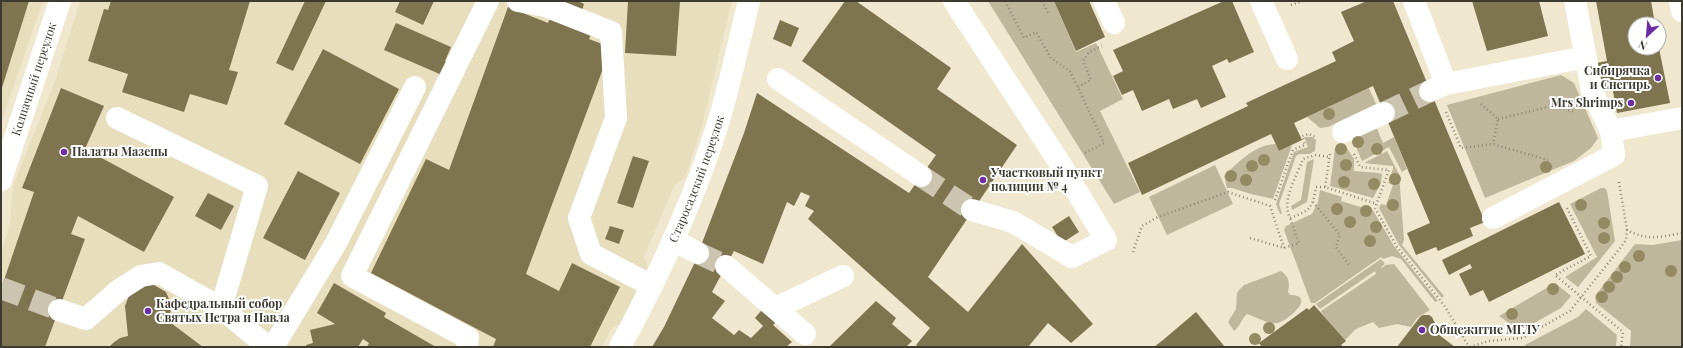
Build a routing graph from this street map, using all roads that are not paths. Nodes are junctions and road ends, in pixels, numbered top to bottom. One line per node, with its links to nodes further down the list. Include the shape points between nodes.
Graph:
1 (60, 1): 23 (street, Колпачный переулок)
2 (488, 1): 37 (street, via 352,276 468,338)
3 (518, 1): 30 (street, via 545,6 611,32 616,118 579,218 591,254)
4 (749, 1): 26 (street, Старосадский переулок, via 715,132)
5 (954, 1): 24 (street, via 1061,165 1106,240 1072,257 1012,222)
6 (1104, 1): 12 (street)
7 (1261, 1): 14 (street)
8 (1414, 1): 13 (street, via 1443,86)
9 (1575, 1): 13 (street)
10 (1680, 1): 11 (street)
11 (1682, 10)
12 (1114, 23)
13 (1586, 57): 20 (street, via 1592,92)
14 (1287, 59)
15 (778, 79): 22 (street)
16 (415, 87): 36 (street, via 336,243)
17 (1384, 113): 21 (street)
18 (117, 118): 31 (street, via 257,186)
19 (1682, 118): 20 (street)
20 (1611, 131): 25 (street, via 1614,155)
21 (1336, 136)
22 (921, 176)
23 (1, 180)
24 (972, 210)
25 (1493, 218)
26 (672, 240): 27 (street); 30 (street, Старосадский переулок)
27 (698, 253)
28 (726, 266): 32 (street)
29 (843, 276): 32 (street)
30 (652, 286): 38 (street, Старосадский переулок)
31 (221, 308): 33 (street, via 159,273 141,276 119,290 86,319); 35 (street)
32 (776, 308): 34 (street)
33 (59, 310)
34 (805, 334)
35 (268, 347)
36 (273, 347)
37 (467, 347)
38 (620, 347)

